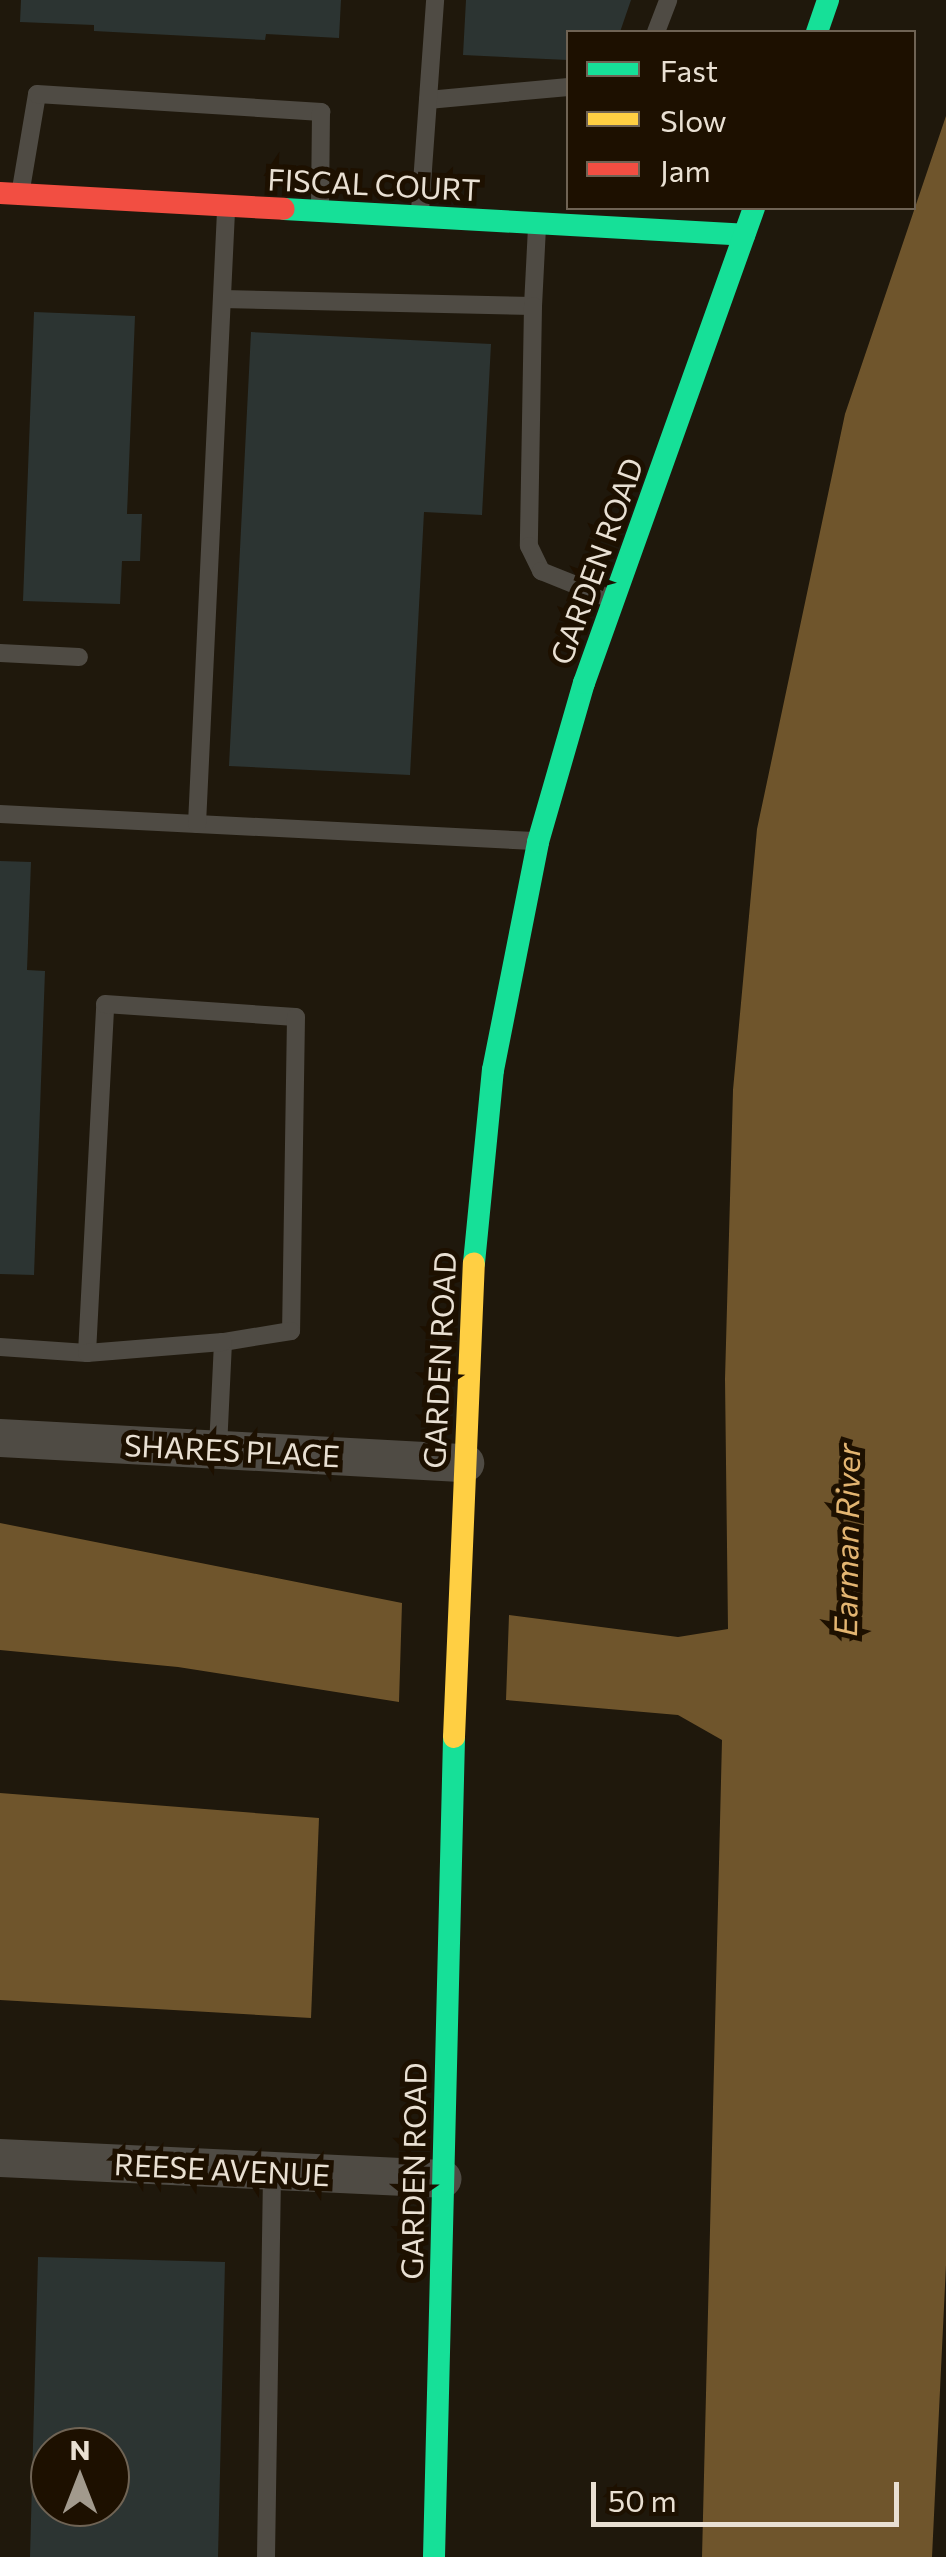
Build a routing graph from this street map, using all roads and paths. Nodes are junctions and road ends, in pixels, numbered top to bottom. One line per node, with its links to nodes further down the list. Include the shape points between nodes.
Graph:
1 (435, 0): 7 (lane)
2 (668, 0): 4 (lane)
3 (828, 0): 5 (street)
4 (657, 30)
5 (817, 30)
6 (566, 88): 7 (lane)
7 (428, 100): 12 (lane)
8 (10, 194): 9 (street, FISCAL COURT); 11 (lane, via 37,94 321,112)
9 (226, 206): 11 (street, FISCAL COURT); 15 (lane)
10 (753, 210): 14 (street, GARDEN ROAD)
11 (320, 212): 12 (street, FISCAL COURT)
12 (419, 217): 13 (street, FISCAL COURT)
13 (537, 224): 14 (street, FISCAL COURT); 16 (lane)
14 (744, 235): 17 (street, GARDEN ROAD)
15 (222, 300): 16 (lane); 21 (lane)
16 (533, 306): 17 (lane, via 529,546 541,571)
17 (613, 601): 22 (street, GARDEN ROAD)
18 (0, 653): 19 (lane)
19 (79, 658)
20 (0, 814): 21 (lane)
21 (197, 824): 22 (lane)
22 (538, 842): 28 (street, GARDEN ROAD, via 493,1070 476,1220)
23 (223, 1342): 25 (lane); 25 (lane, via 292,1331 296,1017 106,1004); 27 (lane)
24 (0, 1347): 25 (lane)
25 (87, 1353)
26 (0, 1438): 27 (street, SHARES PLACE)
27 (218, 1450): 28 (street, SHARES PLACE)
28 (465, 1463): 31 (street, GARDEN ROAD)
29 (0, 2158): 30 (street, REESE AVENUE)
30 (272, 2171): 31 (street, REESE AVENUE); 32 (lane)
31 (443, 2179): 33 (street, GARDEN ROAD)
32 (266, 2557)
33 (434, 2557)

